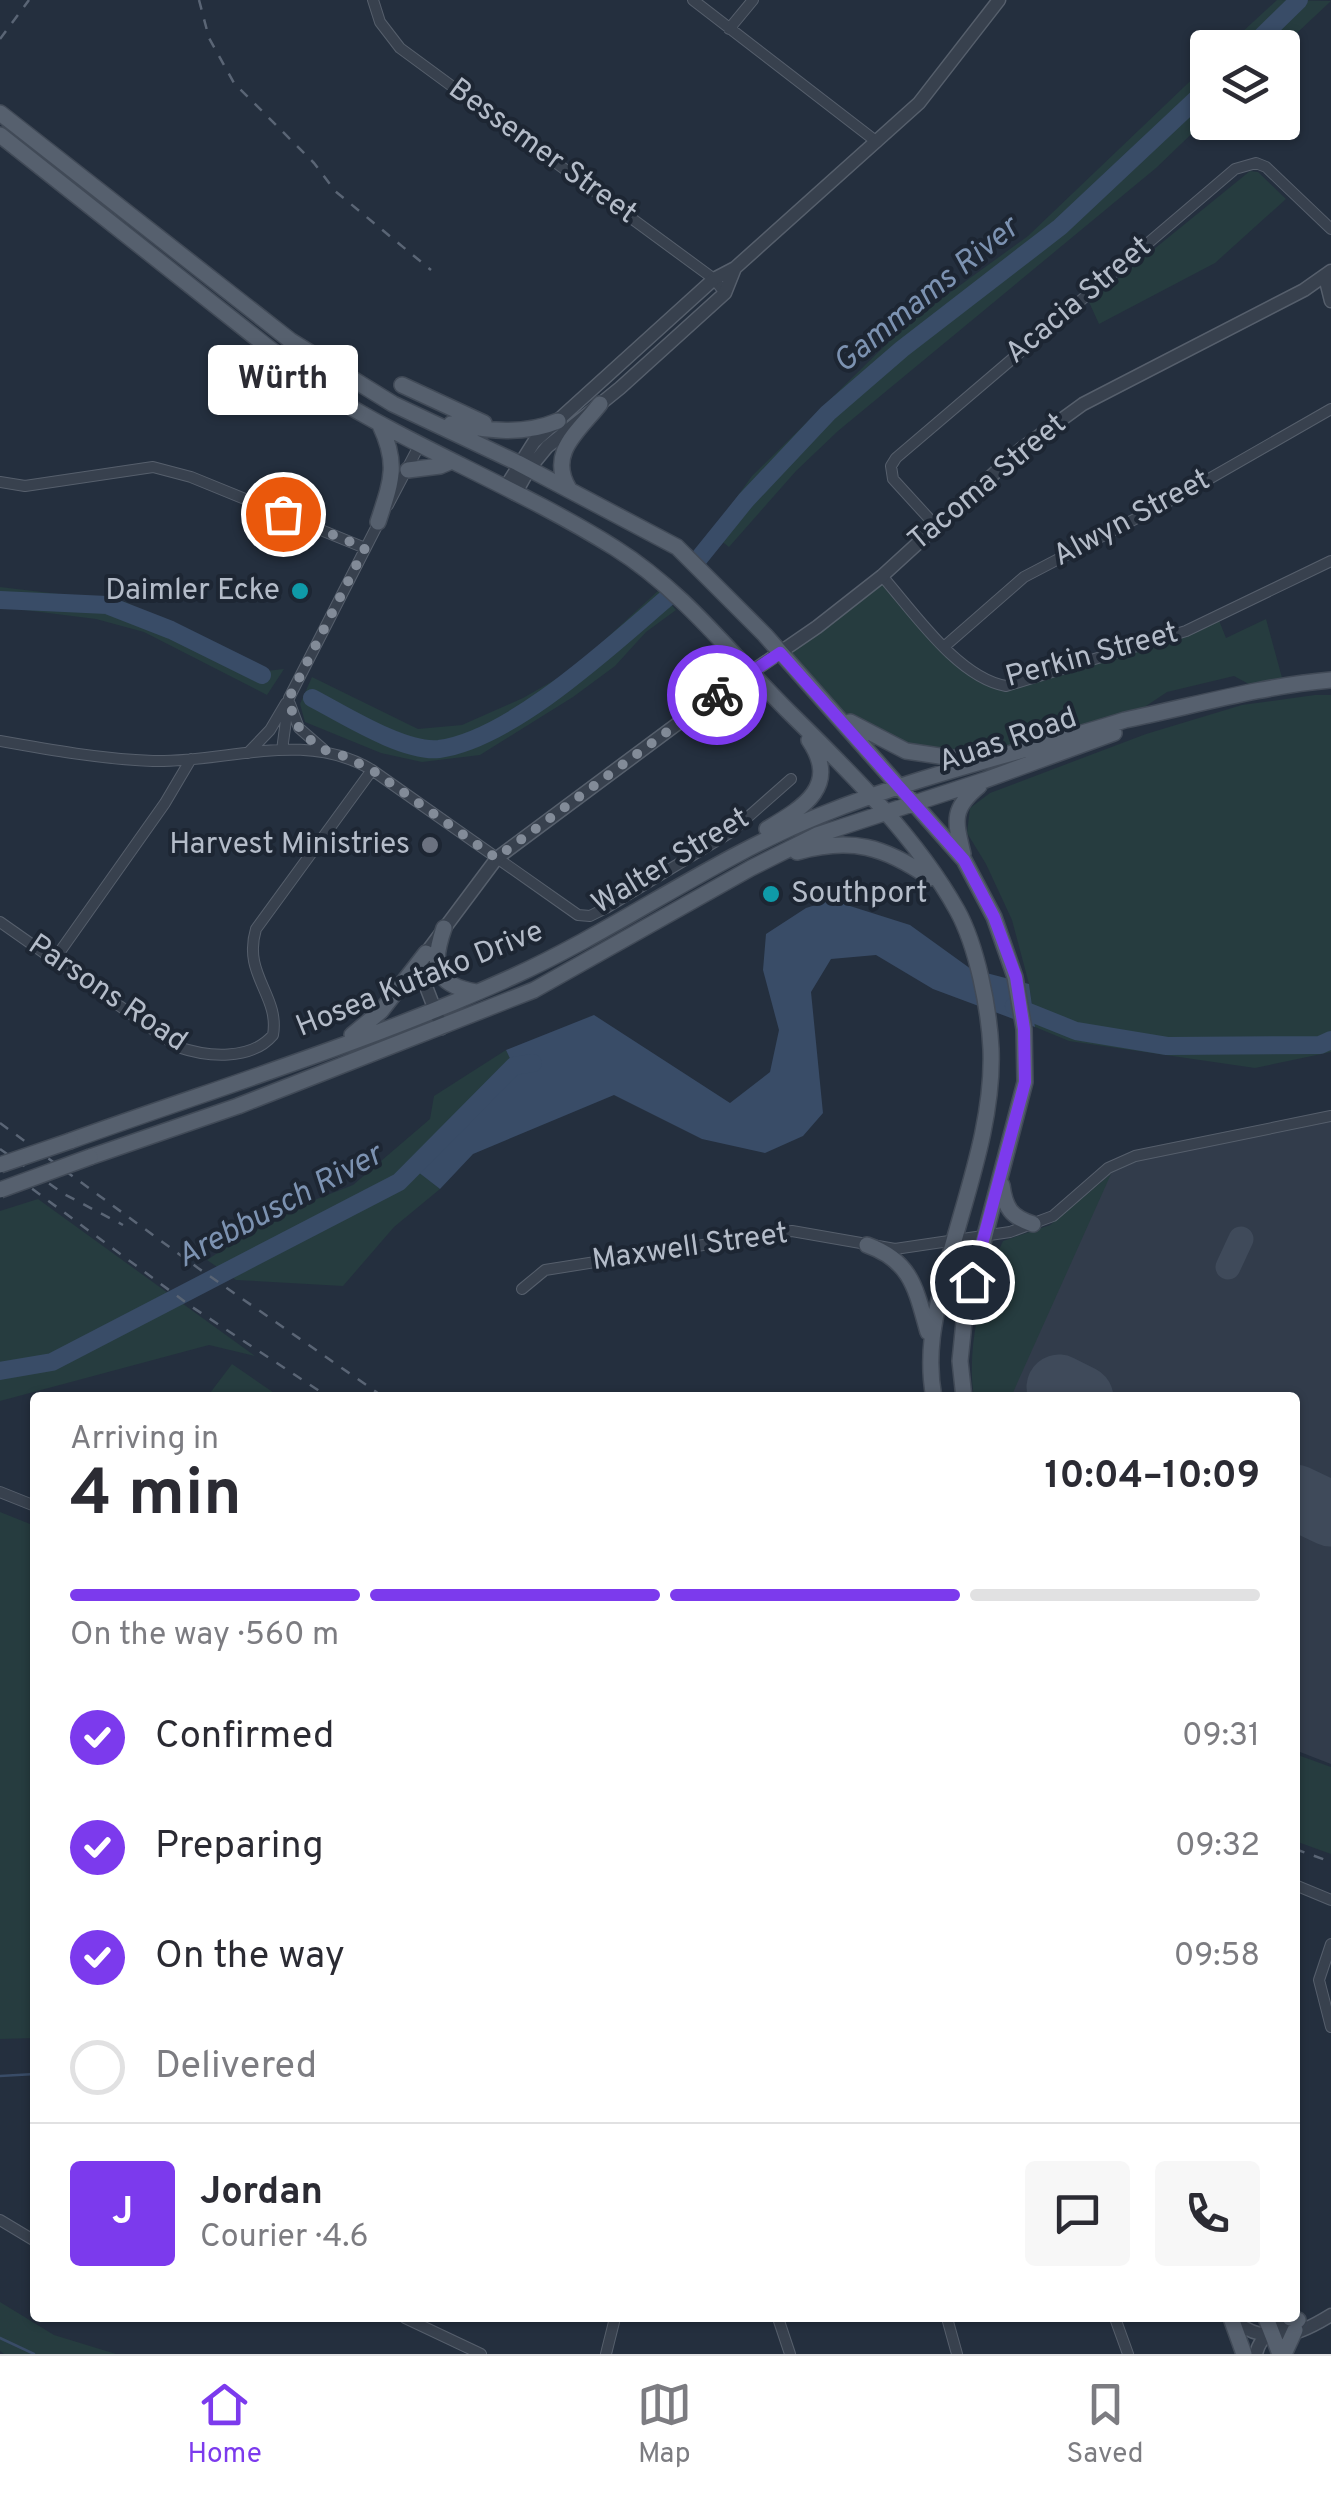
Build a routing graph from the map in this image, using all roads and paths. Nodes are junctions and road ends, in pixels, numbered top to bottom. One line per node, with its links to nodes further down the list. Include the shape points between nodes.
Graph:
1 (373, 0): 12 (street, Bessemer Street, via 400,48)
2 (693, 0): 5 (street)
3 (753, 0): 5 (street)
4 (999, 0): 8 (street, via 919,103)
5 (729, 29): 8 (street)
6 (0, 113): 15 (main road)
7 (0, 135): 16 (main road)
8 (877, 142): 10 (street)
9 (1331, 229): 33 (street, Acacia Street, via 1266,167 1235,170 896,458 893,479)
10 (735, 268): 12 (street); 13 (street)
11 (1328, 274): 14 (street); 33 (street, Tacoma Street, via 1082,404)
12 (714, 279): 13 (street, Bessemer Street); 22 (street)
13 (725, 293): 19 (street)
14 (1331, 302)
15 (291, 341): 16 (main road, via 304,362); 18 (main road)
16 (298, 378): 23 (main road)
17 (402, 385): 24 (main road)
18 (394, 404): 21 (main road); 25 (main road, via 417,430)
19 (600, 404): 27 (street); 30 (main road, via 561,453)
20 (1331, 409): 37 (street, Alwyn Street, via 1024,577)
21 (432, 421): 24 (main road); 27 (main road)
22 (558, 422): 24 (main road); 27 (street, via 534,442)
23 (380, 425): 25 (main road); 32 (main road, via 394,465)
24 (501, 431)
25 (420, 444): 26 (main road); 28 (street)
26 (452, 461): 28 (main road); 31 (main road)
27 (524, 466): 30 (main road); 31 (street)
28 (408, 470): 32 (street)
29 (0, 482): 34 (street, via 26,486 139,468 170,470)
30 (569, 490): 38 (main road, via 677,547 707,574)
31 (510, 491): 38 (main road, via 616,548)
32 (378, 522): 34 (street)
33 (936, 525): 36 (street, Tacoma Street)
34 (365, 548): 40 (street)
35 (1331, 561): 37 (street, Perkin Street, via 1186,631 1006,686 976,676)
36 (882, 576): 37 (street, Perkin Street); 38 (street, Tacoma Street)
37 (945, 646)
38 (766, 662): 41 (main road); 42 (main road); 55 (street, Tacoma Street)
39 (1331, 680): 49 (main road, Auas Road, via 1148,717)
40 (289, 698): 44 (street); 45 (street, via 299,728); 46 (street)
41 (827, 704): 49 (main road, via 906,751); 51 (main road)
42 (791, 714): 52 (main road); 59 (main road, via 819,756 821,776 811,799)
43 (0, 741): 47 (street, via 129,760)
44 (282, 750): 45 (street); 46 (street)
45 (325, 750): 48 (street)
46 (246, 754): 47 (street)
47 (191, 758): 63 (street)
48 (372, 770): 55 (street); 63 (street, Parsons Road, via 256,929 252,962 274,1018 266,1043 223,1056 178,1048)
49 (985, 772): 51 (main road, Auas Road); 53 (main road, Auas Road); 56 (main road, via 955,819)
50 (791, 778): 55 (street, Walter Street, via 732,832 590,916 578,915)
51 (899, 787): 52 (main road, Hosea Kutako Drive); 53 (main road)
52 (868, 796): 54 (main road); 59 (main road, Hosea Kutako Drive, via 770,836)
53 (914, 803): 54 (main road, Auas Road); 56 (main road)
54 (884, 812): 57 (main road, Hosea Kutako Drive); 58 (main road)
55 (496, 858): 61 (street, Tacoma Street)
56 (964, 860): 70 (main road, via 1016,977 1024,1029 1024,1092)
57 (750, 868): 58 (main road, via 838,843 892,854); 66 (main road, Hosea Kutako Drive, via 570,971)
58 (944, 887): 74 (main road, via 975,962 991,1054 988,1109)
59 (671, 889): 64 (main road, Hosea Kutako Drive, via 554,957)
60 (0, 922): 63 (street, Parsons Road)
61 (444, 928): 62 (street, Tacoma Street); 64 (main road, via 436,957 443,978)
62 (426, 953): 65 (street, via 424,984); 67 (main road, via 381,1011)
63 (54, 960)
64 (476, 992): 65 (main road, Hosea Kutako Drive)
65 (434, 1009): 66 (street); 67 (main road, Hosea Kutako Drive)
66 (442, 1028): 71 (main road, Hosea Kutako Drive, bridge)
67 (336, 1045): 69 (main road, Hosea Kutako Drive, bridge)
68 (1331, 1116): 72 (street, via 1134,1156)
69 (0, 1165)
70 (1000, 1176): 72 (main road, via 1008,1210); 73 (main road)
71 (0, 1190)
72 (1033, 1224): 73 (street, Maxwell Street)
73 (984, 1235): 74 (street, Maxwell Street); 79 (main road, via 961,1342)
74 (953, 1238): 75 (street, Maxwell Street, via 895,1249); 77 (main road)
75 (867, 1246): 76 (street, Maxwell Street, via 780,1232 544,1270); 77 (main road, via 891,1254 908,1276)
76 (522, 1290)
77 (930, 1341): 78 (main road)
78 (934, 1392)
79 (964, 1392)
80 (0, 1492): 81 (street)
81 (30, 1504)
82 (1300, 1887): 83 (street)
83 (1331, 1900)
84 (1331, 1944): 85 (street, via 1319,1990)
85 (1331, 2027)
86 (0, 2220): 87 (street)
87 (30, 2238)
88 (1331, 2314): 89 (street)
89 (1300, 2321)
90 (413, 2322): 99 (street)
91 (614, 2322): 100 (street)
92 (779, 2322): 101 (street)
93 (948, 2322): 102 (street)
94 (1116, 2322): 103 (street)
95 (1232, 2322): 104 (main road)
96 (1235, 2322): 98 (street)
97 (1294, 2322): 98 (main road); 98 (street)
98 (1273, 2339): 105 (street)
99 (481, 2354)
100 (606, 2354)
101 (790, 2354)
102 (957, 2354)
103 (1128, 2354)
104 (1244, 2354)
105 (1256, 2354)

